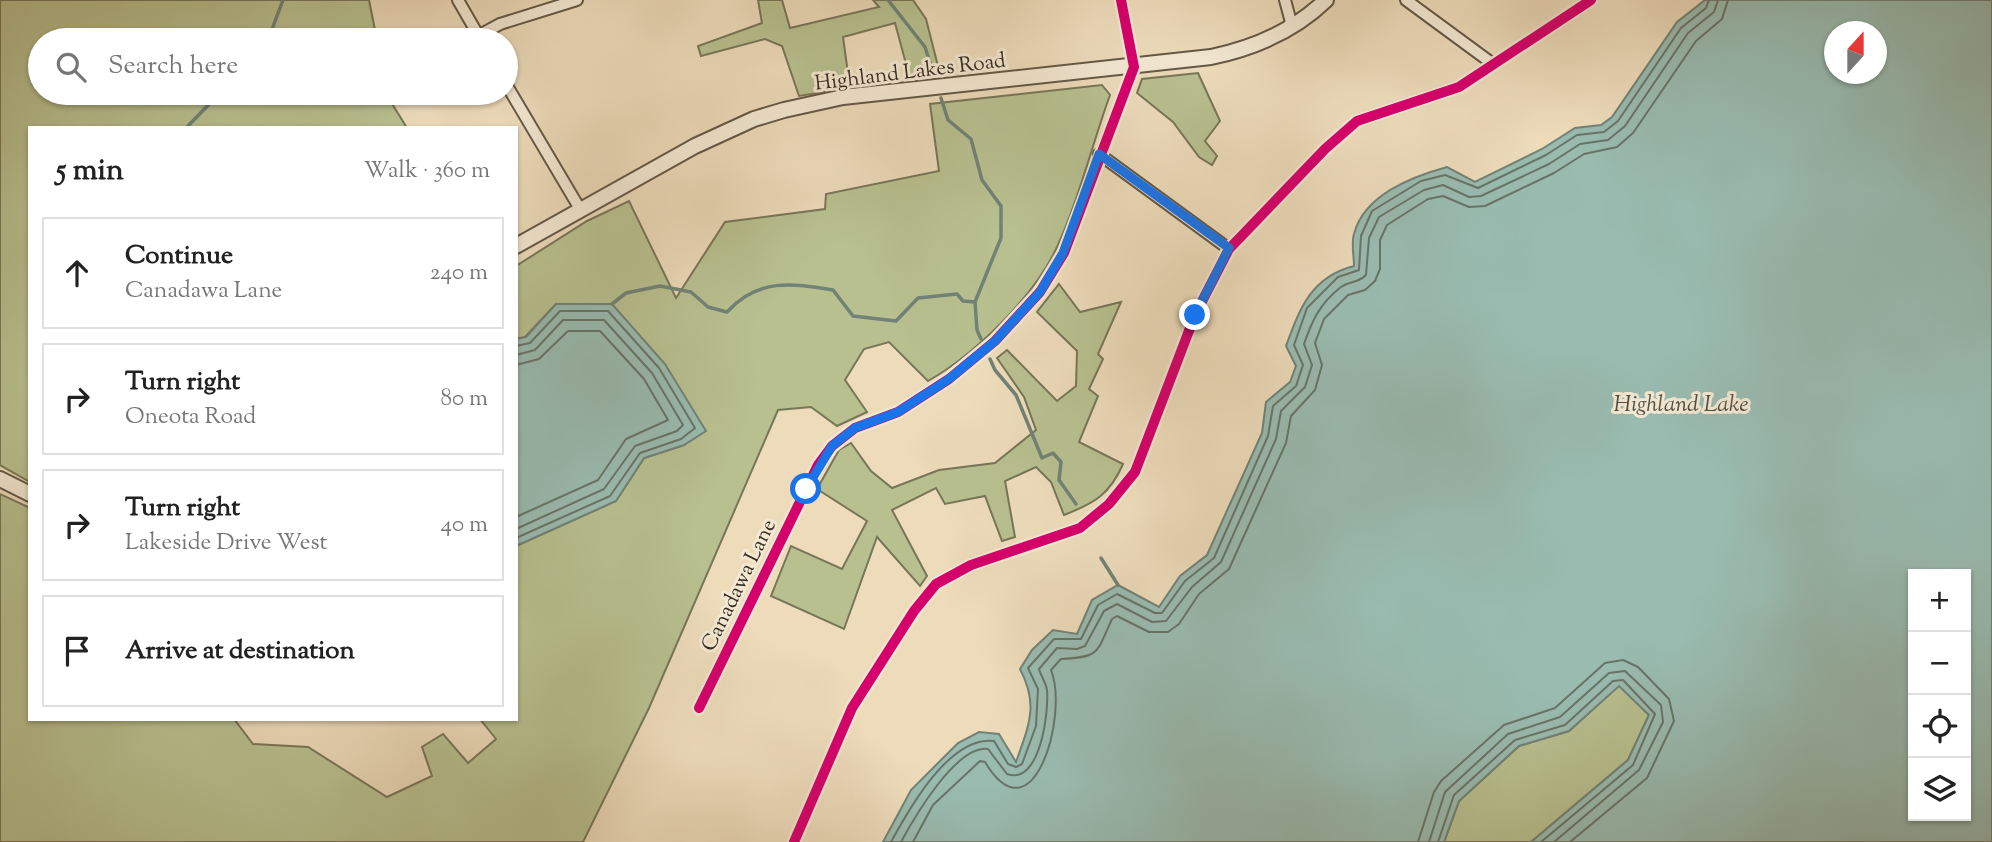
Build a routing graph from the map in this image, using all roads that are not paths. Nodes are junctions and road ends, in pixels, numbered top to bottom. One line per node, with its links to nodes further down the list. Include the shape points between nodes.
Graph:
1 (458, 0): 9 (street)
2 (577, 0): 10 (street)
3 (1121, 0): 12 (street)
4 (1285, 0): 8 (street)
5 (1326, 0): 8 (street, Highland Lakes Road)
6 (1406, 0): 11 (street)
7 (1591, 0): 11 (street)
8 (1292, 26): 12 (street, Highland Lakes Road, via 1235,52)
9 (473, 28)
10 (494, 28)
11 (1493, 64): 17 (street, via 1459,87 1357,121)
12 (1134, 67): 14 (street, Canadawa Lane); 15 (street, Highland Lakes Road, via 843,97 784,110 695,146)
13 (518, 104): 15 (street)
14 (1099, 154): 17 (street); 20 (street, Canadawa Lane, via 1063,253 1040,292 995,341 949,379 898,412 855,428 825,455)
15 (580, 209): 16 (street, Highland Lakes Road)
16 (518, 245)
17 (1229, 248): 21 (street, via 1204,294 1135,472 1122,491 1080,528 971,565 936,584 852,708)
18 (0, 479): 19 (street)
19 (28, 493)
20 (699, 708)
21 (794, 842)

